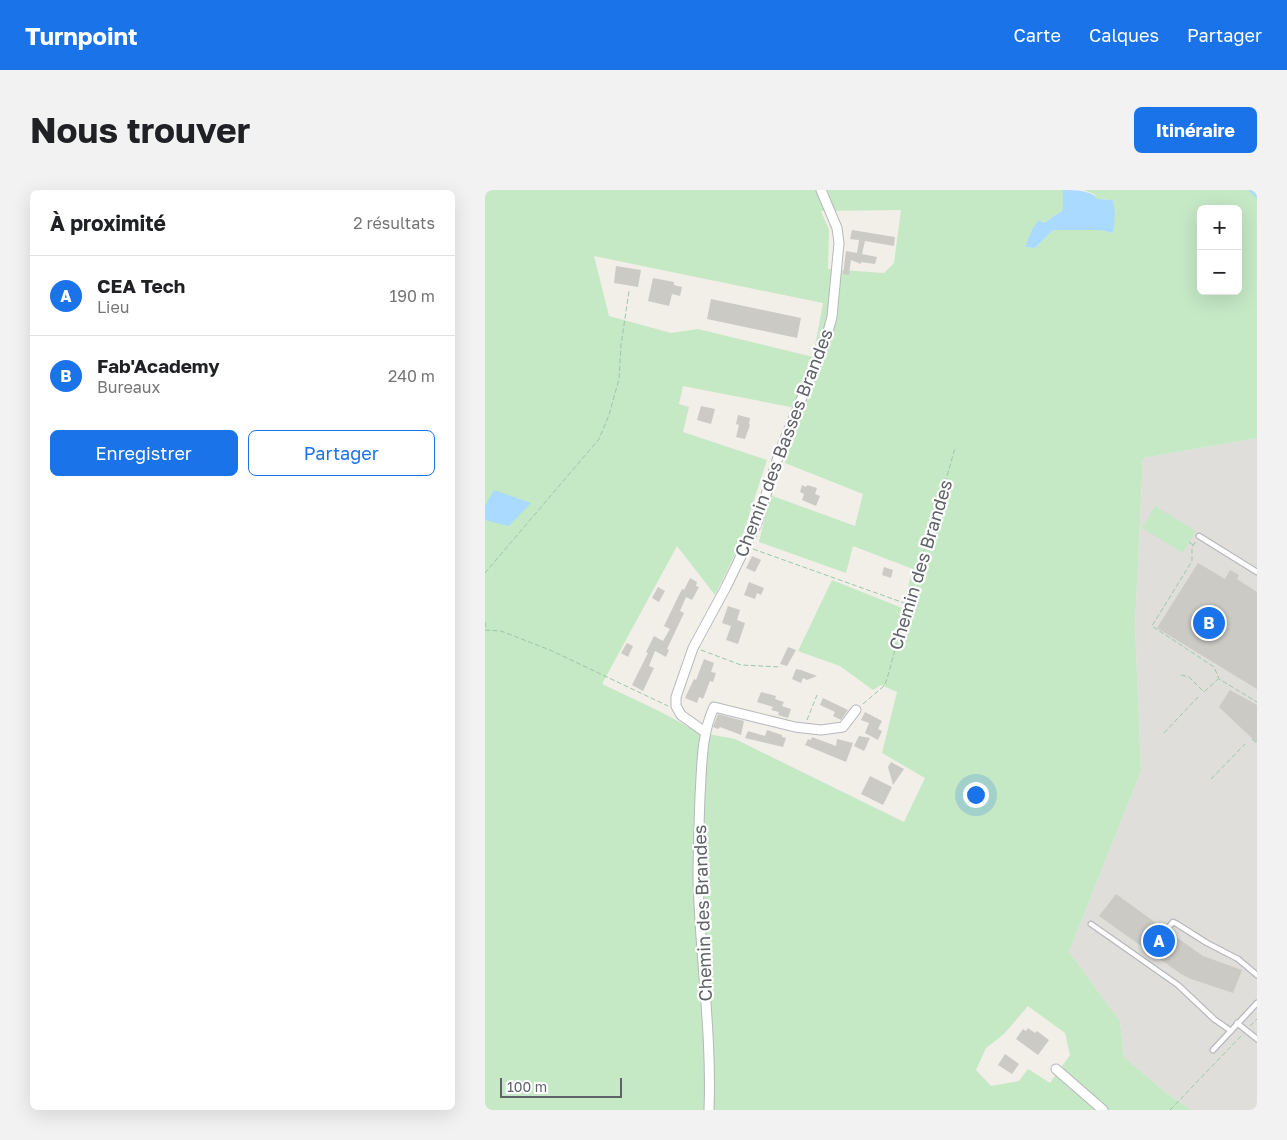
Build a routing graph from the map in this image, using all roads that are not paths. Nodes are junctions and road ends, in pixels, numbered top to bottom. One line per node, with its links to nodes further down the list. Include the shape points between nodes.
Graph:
1 (821, 190): 5 (street, Chemin des Basses Brandes, via 837,228 839,243 832,317 780,451 757,523 693,648 676,697 681,715)
2 (1199, 536): 3 (lane)
3 (1257, 572)
4 (856, 710): 5 (street, Chemin des Brandes, via 843,727 821,730 714,707)
5 (705, 732): 15 (street, Chemin des Brandes, via 698,880 709,1038)
6 (1091, 924): 11 (lane, via 1177,985 1213,1019)
7 (1166, 930): 8 (lane, via 1171,923 1177,924 1238,959)
8 (1257, 976)
9 (1257, 1002): 10 (lane)
10 (1237, 1023): 11 (lane); 12 (lane)
11 (1231, 1031): 13 (lane)
12 (1257, 1039)
13 (1213, 1050)
14 (1056, 1069): 16 (street)
15 (709, 1110)
16 (1103, 1110)

